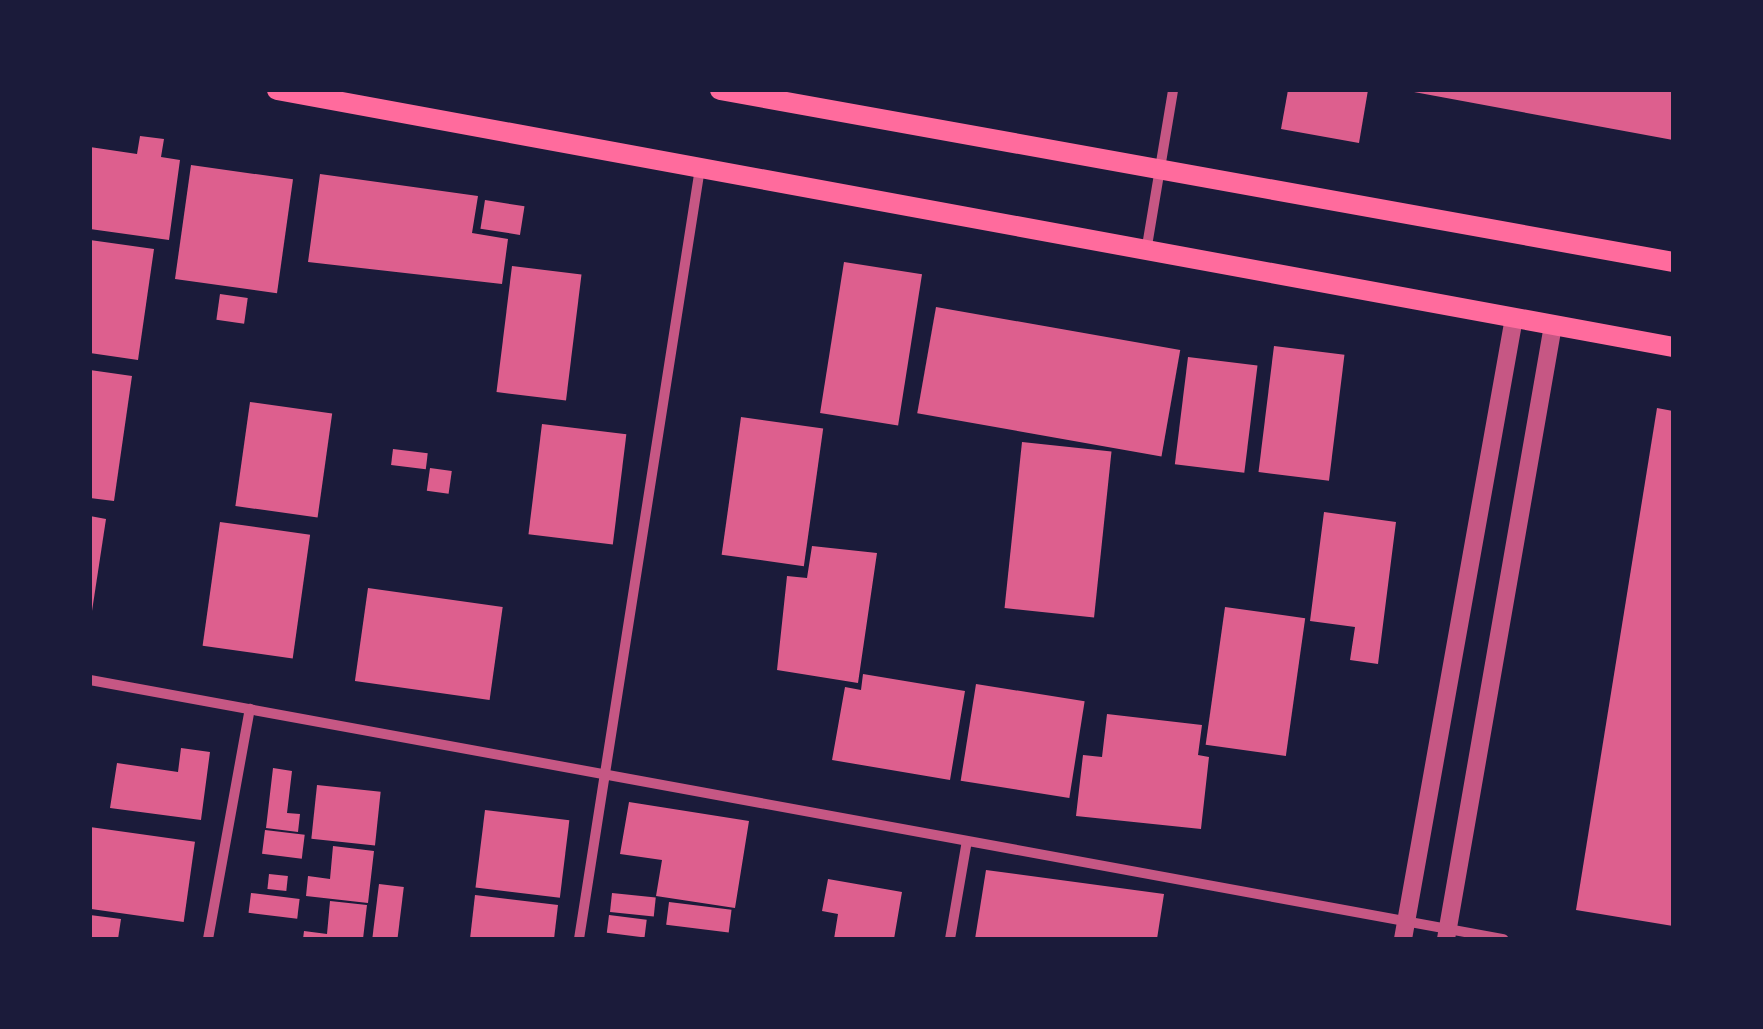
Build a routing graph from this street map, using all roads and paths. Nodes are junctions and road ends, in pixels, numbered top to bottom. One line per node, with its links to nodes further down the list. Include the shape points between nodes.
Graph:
1 (277, 90): 4 (main road)
2 (720, 90): 5 (main road)
3 (1173, 90): 5 (street)
4 (700, 168): 6 (main road); 13 (street)
5 (1160, 172): 6 (street); 7 (main road)
6 (1147, 246): 8 (main road)
7 (1673, 262)
8 (1514, 318): 9 (main road); 15 (street)
9 (1554, 325): 10 (main road); 16 (street)
10 (1673, 347)
11 (90, 680): 12 (street)
12 (250, 710): 13 (street); 17 (street)
13 (606, 775): 14 (street); 18 (street)
14 (968, 840): 15 (street); 19 (street)
15 (1405, 931): 16 (street)
16 (1447, 934): 20 (street)
17 (208, 939)
18 (579, 939)
19 (950, 939)
20 (1502, 939)

